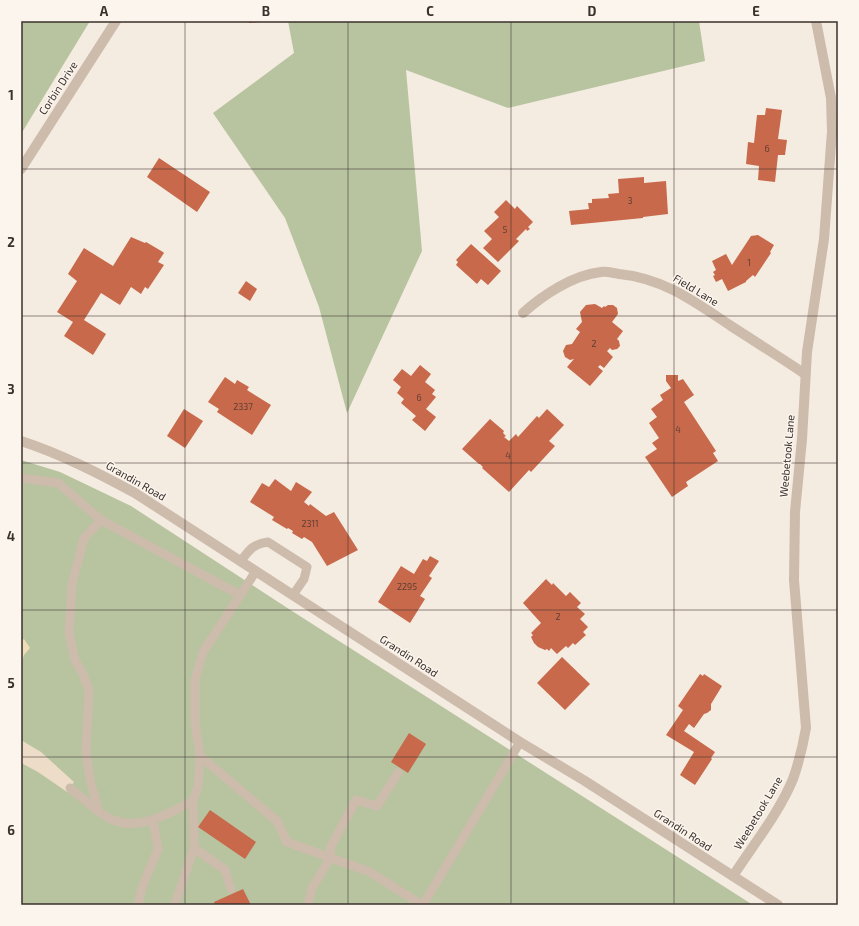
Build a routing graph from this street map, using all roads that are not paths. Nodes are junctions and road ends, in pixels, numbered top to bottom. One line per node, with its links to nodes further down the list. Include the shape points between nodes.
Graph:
1 (116, 21): 3 (street, Corbin Drive)
2 (816, 21): 5 (street, Weebetook Lane, via 831,98 832,131 824,239)
3 (21, 169)
4 (523, 313): 5 (street, Field Lane, via 559,286 579,278 601,272 627,274 676,290)
5 (806, 374): 22 (street, Weebetook Lane, via 795,512 794,580 806,728 793,779 779,806)
6 (21, 441): 9 (street, Grandin Road, via 84,466 136,493)
7 (21, 478): 8 (lane, via 58,483)
8 (101, 520): 11 (lane); 18 (lane, via 84,538 72,584 69,633 75,660 88,690 86,751 90,780)
9 (241, 561): 10 (street, Grandin Road); 12 (lane, via 258,543 268,542 307,567 304,579)
10 (256, 571): 11 (lane); 12 (street, Grandin Road)
11 (240, 595): 14 (lane, via 203,652 195,680 195,723)
12 (293, 595): 13 (street, Grandin Road)
13 (520, 742): 22 (street, Grandin Road); 27 (lane)
14 (200, 756): 17 (lane, via 198,786); 21 (lane, via 277,821 288,842)
15 (398, 773): 21 (lane, via 377,806 356,800 330,848)
16 (70, 788): 18 (lane)
17 (193, 801): 19 (lane); 20 (lane)
18 (99, 812): 19 (lane, via 113,820 132,823)
19 (153, 820): 25 (lane, via 158,849 142,887)
20 (194, 848): 23 (lane, via 225,870); 24 (lane)
21 (331, 857): 26 (lane, via 312,888); 27 (lane, via 370,872)
22 (733, 876): 28 (street, Grandin Road)
23 (231, 889)
24 (175, 904)
25 (138, 905)
26 (308, 905)
27 (423, 905)
28 (778, 905)

